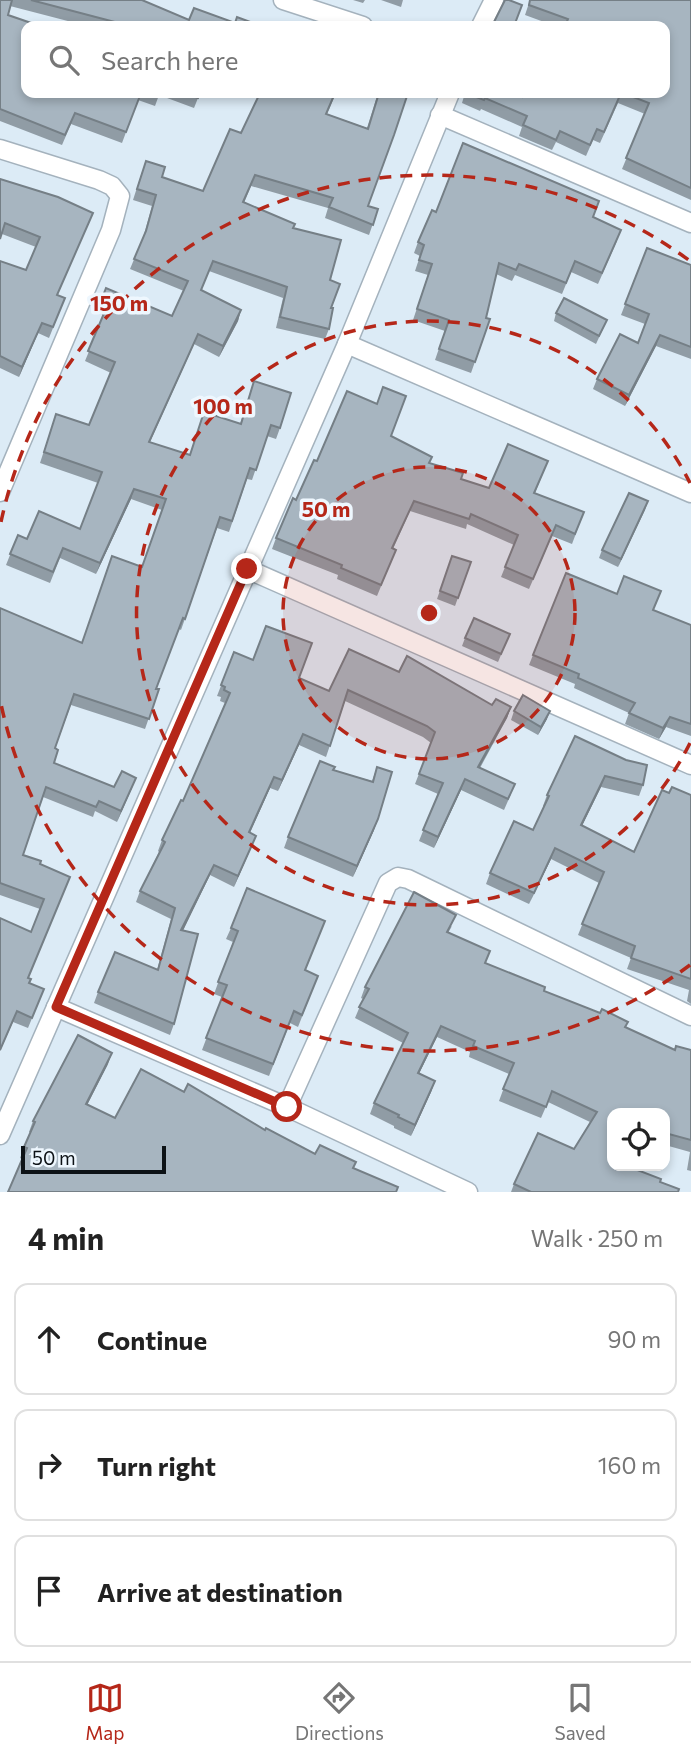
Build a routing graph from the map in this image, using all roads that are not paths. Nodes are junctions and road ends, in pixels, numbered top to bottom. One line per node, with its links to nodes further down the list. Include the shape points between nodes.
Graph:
1 (283, 0): 3 (street)
2 (494, 0): 4 (street)
3 (348, 21)
4 (484, 21)
5 (448, 98): 6 (street)
6 (440, 115): 8 (street); 9 (street)
7 (0, 149): 10 (street, via 99,180 120,196 111,230)
8 (691, 223)
9 (346, 344): 11 (street); 12 (street)
10 (0, 492)
11 (691, 493)
12 (247, 569): 13 (street); 14 (street)
13 (691, 765)
14 (56, 1007): 16 (street); 17 (street)
15 (691, 1016): 16 (street, via 398,877 388,883)
16 (287, 1107): 18 (street)
17 (0, 1135)
18 (468, 1192)

